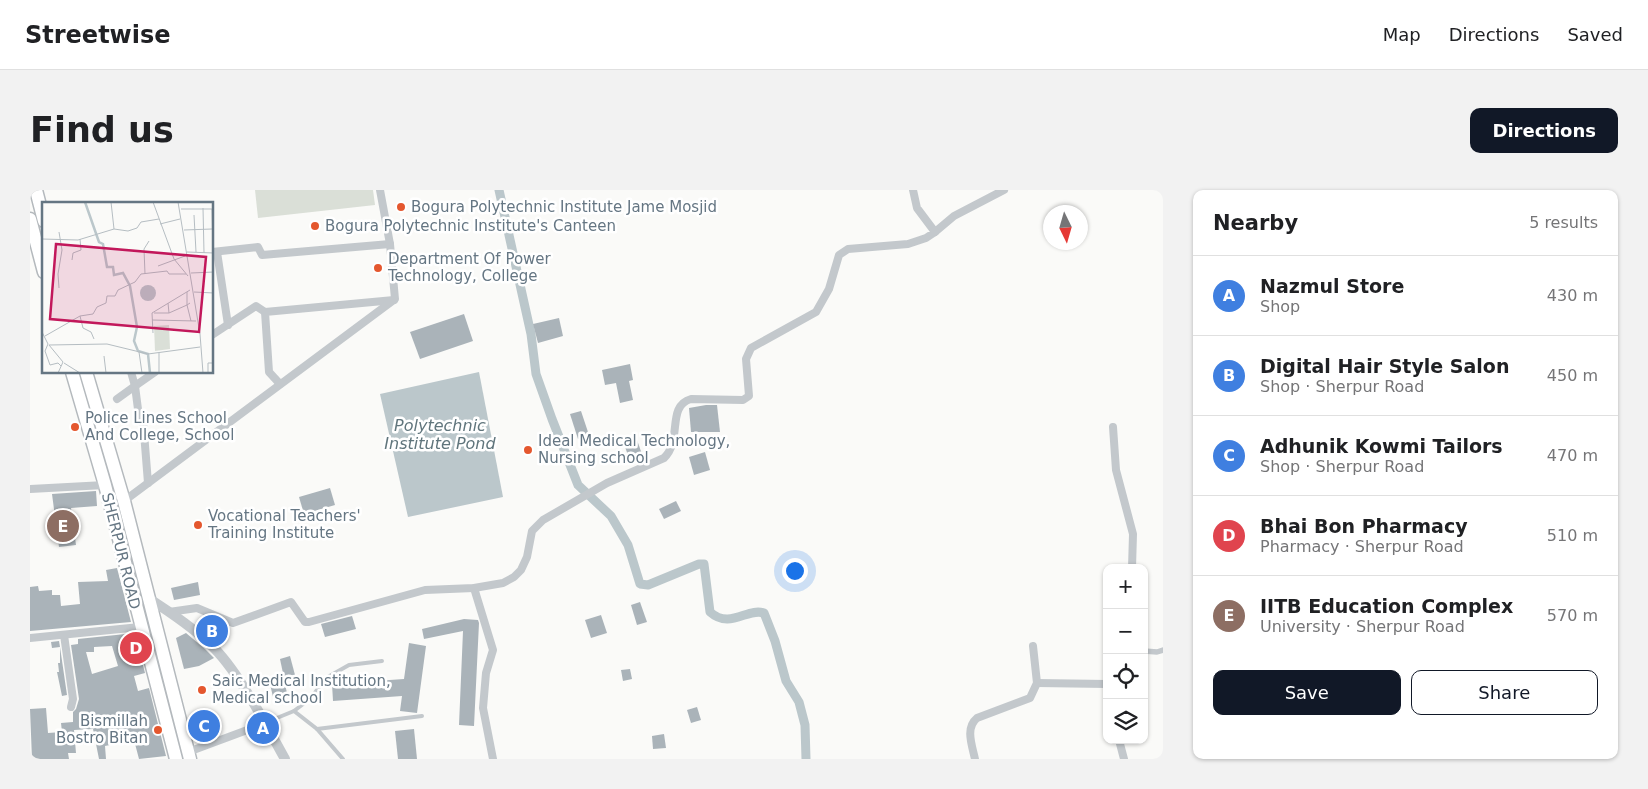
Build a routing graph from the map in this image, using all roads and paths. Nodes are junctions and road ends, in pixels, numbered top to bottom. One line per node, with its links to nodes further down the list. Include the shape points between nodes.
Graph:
1 (36, 190): 5 (highway)
2 (380, 190): 8 (street)
3 (914, 190): 7 (street, via 917,208)
4 (1004, 190): 7 (street, via 954,216)
5 (42, 213)
6 (30, 219): 10 (highway)
7 (935, 232): 28 (street, via 908,244 848,249 839,255 829,289 816,312 751,348 746,359 749,396 744,400 685,401 678,407 674,446 664,458 608,483 544,520 532,532 522,570 503,583)
8 (390, 244): 9 (street, via 262,255 258,247); 11 (street)
9 (215, 252): 13 (street)
10 (42, 264)
11 (395, 300): 12 (street); 19 (street)
12 (265, 312): 13 (street, via 256,306); 19 (street, via 269,372)
13 (228, 325): 14 (street)
14 (214, 334)
15 (73, 374): 24 (highway, SHERPUR ROAD)
16 (87, 374): 26 (highway, SHERPUR ROAD)
17 (132, 374): 20 (street)
18 (152, 374): 20 (street)
19 (280, 384): 23 (street)
20 (135, 386): 21 (street); 23 (street, via 138,417 143,420)
21 (117, 399)
22 (1113, 427): 27 (street, via 1116,470 1133,534)
23 (148, 483): 26 (street)
24 (105, 485): 25 (street); 31 (highway, SHERPUR ROAD)
25 (30, 489)
26 (124, 501): 29 (highway, SHERPUR ROAD)
27 (1132, 564)
28 (474, 588): 30 (street, via 425,590 309,622 305,622 291,602 234,623 197,608); 50 (street, via 493,650 486,674 483,708)
29 (148, 598): 30 (street); 46 (highway, SHERPUR ROAD)
30 (169, 612): 43 (street, via 210,644 224,660)
31 (140, 627): 32 (street); 47 (highway, SHERPUR ROAD)
32 (64, 635): 33 (street); 40 (street, via 73,698)
33 (30, 638)
34 (1033, 646): 38 (street)
35 (1148, 651): 36 (street)
36 (1161, 653)
37 (382, 661): 41 (lane, via 349,665 326,678 311,698)
38 (1037, 683): 39 (street); 51 (street, via 1030,698 972,722)
39 (1103, 684)
40 (71, 707)
41 (294, 711): 43 (lane); 44 (lane)
42 (422, 716): 44 (lane)
43 (266, 723): 46 (street); 48 (street)
44 (317, 729): 49 (lane)
45 (1120, 744): 52 (street)
46 (189, 756)
47 (176, 759)
48 (285, 759)
49 (343, 759)
50 (493, 759)
51 (975, 759)
52 (1124, 759)

